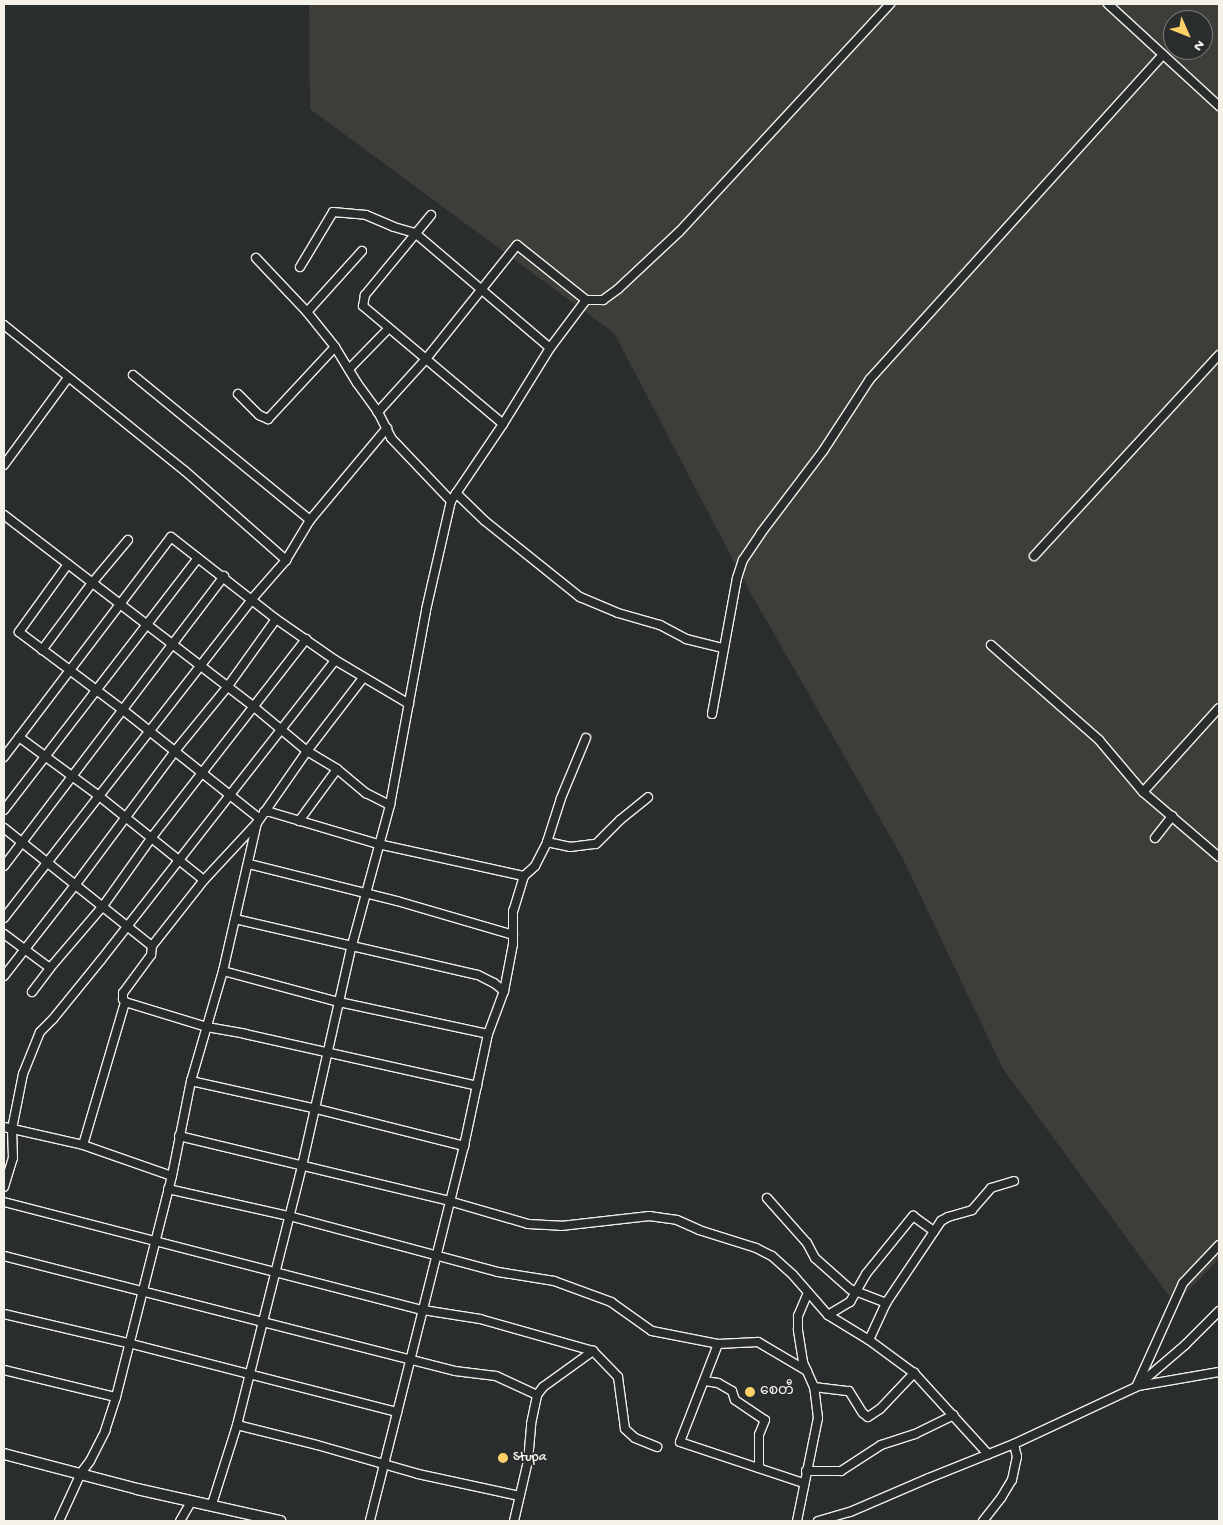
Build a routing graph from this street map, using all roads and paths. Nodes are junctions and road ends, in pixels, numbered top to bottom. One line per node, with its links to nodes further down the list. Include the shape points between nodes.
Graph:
1 (890, 4): 12 (street, via 679,232 603,300)
2 (1108, 4): 3 (street)
3 (1163, 55): 46 (street, via 870,379 823,451 744,560 730,606)
4 (1168, 60): 5 (street)
5 (1219, 106)
6 (431, 214): 7 (street)
7 (415, 233): 10 (street, via 366,215 333,212); 11 (street); 15 (street, via 362,301 363,306)
8 (362, 250): 13 (street)
9 (256, 258): 13 (street)
10 (300, 267)
11 (482, 288): 12 (street, via 517,245); 17 (street); 19 (street)
12 (586, 300): 17 (street)
13 (307, 312): 16 (street)
14 (4, 325): 22 (street)
15 (389, 328): 19 (street); 20 (street)
16 (335, 347): 20 (street); 23 (street, via 268,419 259,415)
17 (550, 348): 25 (street)
18 (1219, 355): 33 (street)
19 (426, 359): 24 (street); 25 (street)
20 (349, 369): 24 (street)
21 (133, 375): 31 (street)
22 (68, 378): 27 (street); 35 (street, via 185,470)
23 (238, 394)
24 (378, 412): 26 (street)
25 (503, 424): 28 (street)
26 (386, 428): 29 (street); 31 (street)
27 (4, 465)
28 (456, 493): 29 (street); 46 (street, via 580,597 618,613 660,625 686,639)
29 (451, 501): 54 (street)
30 (4, 515): 36 (street)
31 (310, 520): 35 (street)
32 (128, 540): 38 (street)
33 (1034, 556)
34 (198, 558): 37 (street); 40 (street, via 171,537); 42 (street)
35 (286, 560): 39 (street)
36 (68, 564): 38 (street); 47 (street, via 18,632)
37 (224, 576): 39 (street); 44 (street)
38 (92, 583): 40 (street); 47 (street)
39 (252, 599): 41 (street); 49 (street)
40 (121, 603): 42 (street); 50 (street)
41 (276, 619): 43 (street); 52 (street)
42 (147, 624): 44 (street); 53 (street)
43 (306, 639): 48 (street); 55 (street)
44 (174, 644): 49 (street); 57 (street)
45 (992, 645): 70 (street, via 1099,740)
46 (723, 648): 58 (street)
47 (42, 650): 50 (street)
48 (335, 660): 51 (street); 59 (street)
49 (201, 665): 52 (street); 60 (street)
50 (69, 670): 53 (street); 61 (street)
51 (363, 678): 54 (street); 64 (street)
52 (228, 686): 55 (street); 63 (street)
53 (97, 690): 57 (street); 66 (street)
54 (409, 704): 74 (street)
55 (254, 707): 59 (street); 68 (street)
56 (1219, 708): 70 (street)
57 (123, 710): 60 (street); 69 (street)
58 (712, 714)
59 (281, 728): 64 (street); 71 (street)
60 (149, 731): 63 (street); 72 (street)
61 (19, 738): 65 (street); 66 (street)
62 (586, 738): 84 (street)
63 (175, 751): 68 (street); 77 (street)
64 (307, 751): 67 (street); 78 (street)
65 (4, 757)
66 (46, 757): 69 (street); 75 (street)
67 (337, 769): 74 (street, via 366,793); 79 (street)
68 (204, 773): 71 (street); 81 (street)
69 (73, 776): 72 (street); 83 (street)
70 (1143, 792): 76 (street)
71 (230, 794): 78 (street); 87 (street)
72 (99, 796): 77 (street); 88 (street)
73 (648, 797): 84 (street, via 596,844 570,847)
74 (390, 805): 85 (street)
75 (4, 810)
76 (1172, 816): 82 (street); 86 (street)
77 (126, 817): 81 (street); 93 (street)
78 (260, 818): 79 (street, via 270,812); 89 (street); 92 (street)
79 (299, 822): 85 (street)
80 (4, 828): 83 (street)
81 (152, 838): 87 (street); 95 (street)
82 (1155, 838)
83 (22, 842): 88 (street); 90 (street)
84 (547, 842): 91 (street, via 535,866)
85 (378, 844): 91 (street); 94 (street)
86 (1219, 857)
87 (178, 860): 92 (street); 98 (street)
88 (48, 863): 93 (street); 96 (street)
89 (248, 864): 94 (street); 97 (street)
90 (4, 866)
91 (524, 876): 100 (street, via 513,911)
92 (204, 880): 102 (street)
93 (76, 884): 95 (street); 103 (street)
94 (365, 895): 100 (street); 101 (street)
95 (103, 906): 98 (street); 104 (street)
96 (4, 918)
97 (235, 919): 101 (street); 105 (street)
98 (128, 926): 102 (street); 117 (street, via 40,1032 23,1074)
99 (4, 934): 103 (street)
100 (513, 934): 107 (street)
101 (352, 945): 107 (street, via 478,975); 110 (street)
102 (152, 946): 109 (street, via 151,955 123,994)
103 (24, 949): 104 (street); 106 (street)
104 (50, 968): 108 (street)
105 (223, 971): 110 (street); 111 (street)
106 (4, 976)
107 (504, 991): 112 (street)
108 (32, 992)
109 (125, 1002): 111 (street); 119 (street)
110 (339, 1002): 112 (street); 113 (street)
111 (207, 1027): 113 (street); 114 (street)
112 (488, 1034): 115 (street)
113 (326, 1053): 115 (street); 116 (street)
114 (191, 1081): 116 (street); 118 (street)
115 (477, 1086): 120 (street)
116 (314, 1108): 120 (street); 121 (street)
117 (8, 1128): 119 (street); 124 (street, via 13,1158)
118 (179, 1136): 121 (street); 122 (street)
119 (83, 1145): 122 (street)
120 (464, 1146): 127 (street)
121 (302, 1166): 127 (street); 129 (street)
122 (172, 1176): 125 (street)
123 (1014, 1181): 130 (street, via 991,1188 972,1210 948,1217)
124 (4, 1187)
125 (168, 1189): 129 (street); 131 (street)
126 (767, 1198): 137 (street, via 807,1243 815,1258)
127 (449, 1200): 134 (street); 138 (street, via 528,1224 561,1226 649,1216 677,1220 772,1256)
128 (4, 1202): 131 (street)
129 (289, 1216): 134 (street); 135 (street)
130 (934, 1231): 137 (street, via 913,1216); 139 (street)
131 (155, 1240): 135 (street); 136 (street)
132 (1219, 1245): 157 (street, via 1183,1283)
133 (4, 1256): 136 (street)
134 (436, 1256): 140 (street); 147 (street, via 498,1272 554,1281 610,1302 652,1331)
135 (275, 1270): 140 (street); 144 (street)
136 (142, 1290): 144 (street); 146 (street)
137 (856, 1291): 139 (street); 143 (street, via 850,1302)
138 (808, 1293): 143 (street); 151 (street, via 798,1316)
139 (886, 1303): 145 (street)
140 (423, 1310): 148 (street, via 480,1319); 149 (street)
141 (1219, 1311): 157 (street)
142 (4, 1314): 146 (street)
143 (828, 1315): 145 (street)
144 (261, 1323): 149 (street); 154 (street)
145 (869, 1340): 153 (street)
146 (128, 1343): 154 (street); 159 (street)
147 (718, 1344): 151 (street, via 758,1342); 155 (street)
148 (593, 1351): 158 (street, via 543,1387); 164 (street, via 618,1377 625,1429 635,1438)
149 (410, 1359): 158 (street, via 455,1371 496,1376); 160 (street)
150 (4, 1370): 159 (street)
151 (807, 1371): 156 (street)
152 (1219, 1372): 157 (street)
153 (914, 1373): 156 (street, via 880,1409 868,1417 849,1391); 161 (street)
154 (249, 1374): 160 (street); 162 (street)
155 (705, 1381): 168 (street, via 732,1391 735,1400 765,1420 759,1435); 168 (street, via 680,1442)
156 (814, 1386): 169 (street, via 818,1418)
157 (1136, 1387): 163 (street)
158 (537, 1395): 172 (street)
159 (116, 1398): 170 (street, via 105,1431)
160 (397, 1412): 167 (street)
161 (954, 1414): 166 (street); 169 (street, via 915,1434 881,1445 841,1471)
162 (237, 1425): 167 (street); 174 (street)
163 (1014, 1444): 166 (street); 182 (street, via 1017,1457 1012,1480)
164 (657, 1447)
165 (4, 1454): 170 (main road)
166 (988, 1454): 181 (street, via 850,1512)
167 (383, 1465): 172 (street); 178 (street)
168 (759, 1468): 171 (street)
169 (806, 1471): 171 (street)
170 (81, 1473): 173 (main road); 175 (street)
171 (803, 1483): 180 (street)
172 (520, 1496): 179 (street)
173 (191, 1502): 174 (main road); 176 (street)
174 (212, 1504): 177 (main road)
175 (59, 1521)
176 (180, 1521)
177 (280, 1521)
178 (370, 1521)
179 (514, 1521)
180 (797, 1521)
181 (818, 1521)
182 (983, 1521)

